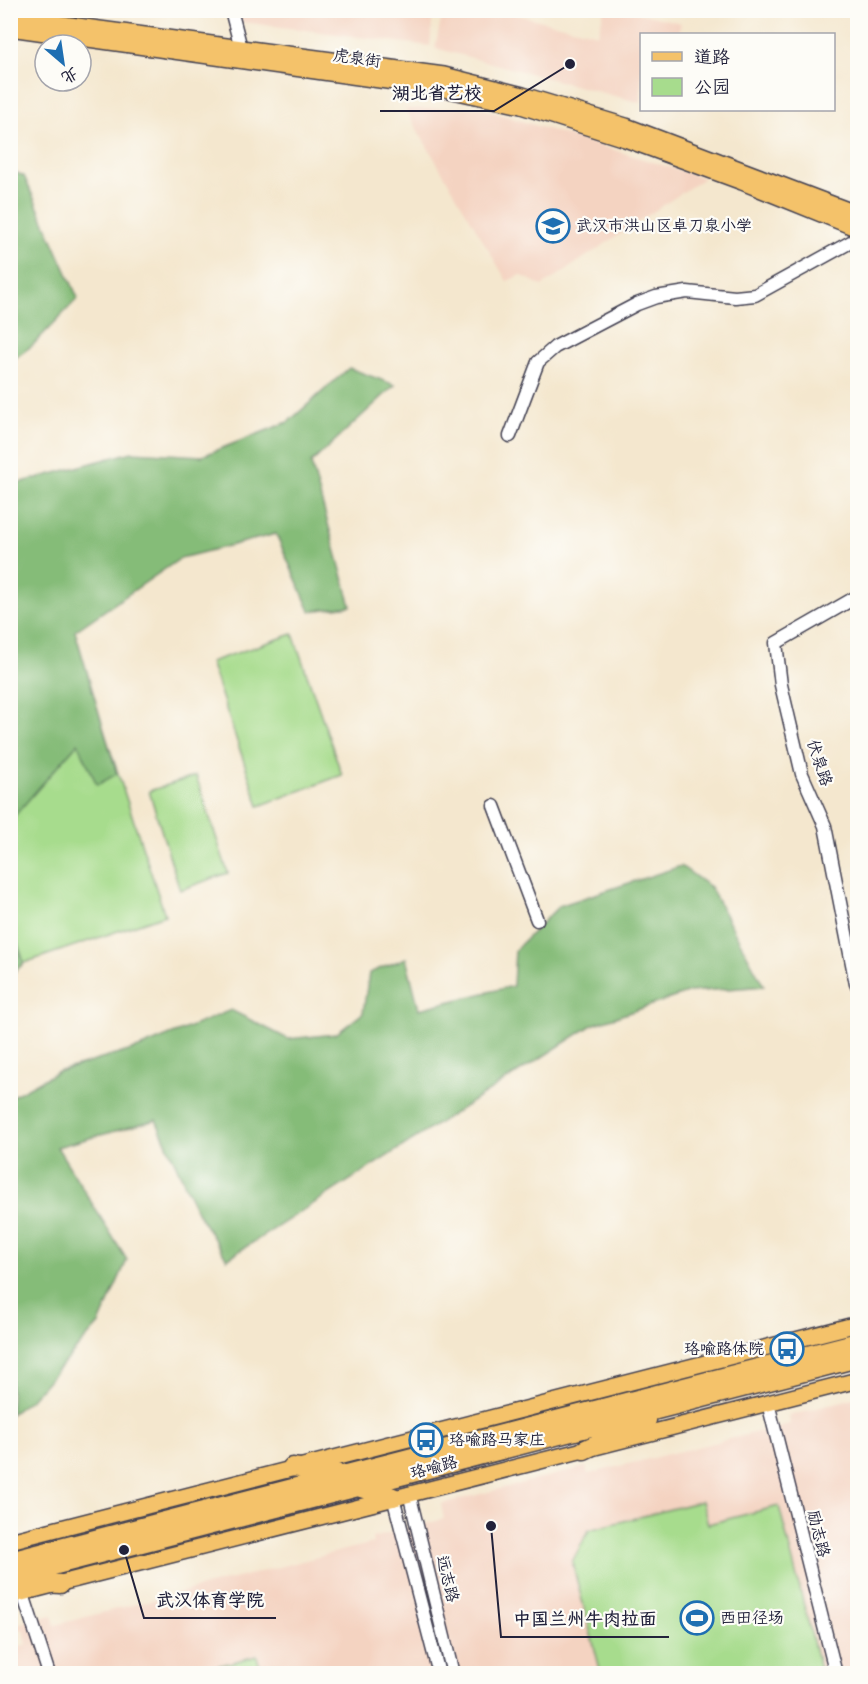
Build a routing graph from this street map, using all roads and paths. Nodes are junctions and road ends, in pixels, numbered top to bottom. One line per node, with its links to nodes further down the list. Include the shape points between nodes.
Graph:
1 (231, 10): 4 (street)
2 (10, 17): 4 (main road, 虎泉街)
3 (10, 28): 6 (main road, 虎泉街, via 444,89 521,106 625,139)
4 (241, 48): 5 (main road, 虎泉街, via 444,75 523,95 626,126)
5 (858, 214)
6 (858, 229)
7 (858, 238): 8 (street, via 754,295 687,292 656,297 555,347 538,362)
8 (510, 436)
9 (858, 596): 12 (street, 伏泉路, via 776,643 781,685 802,774 825,826)
10 (494, 806): 11 (street)
11 (537, 920)
12 (856, 984)
13 (858, 1324): 20 (main road)
14 (858, 1342): 21 (highway, 珞喻路)
15 (858, 1358): 17 (highway, 珞喻路)
16 (858, 1380): 18 (main road)
17 (689, 1401): 19 (highway); 22 (highway, 珞喻路)
18 (768, 1402): 19 (main road); 32 (street, 励志路)
19 (584, 1450): 23 (main road)
20 (291, 1467): 21 (highway); 24 (main road)
21 (346, 1474): 25 (highway, 珞喻路)
22 (359, 1488): 23 (highway); 26 (highway, 珞喻路)
23 (401, 1495): 27 (main road); 30 (street, 远志路); 31 (street, 远志路)
24 (10, 1541)
25 (10, 1561)
26 (10, 1579): 27 (highway)
27 (60, 1584): 28 (main road)
28 (17, 1595): 29 (street)
29 (49, 1674)
30 (439, 1674)
31 (453, 1674)
32 (836, 1674)

